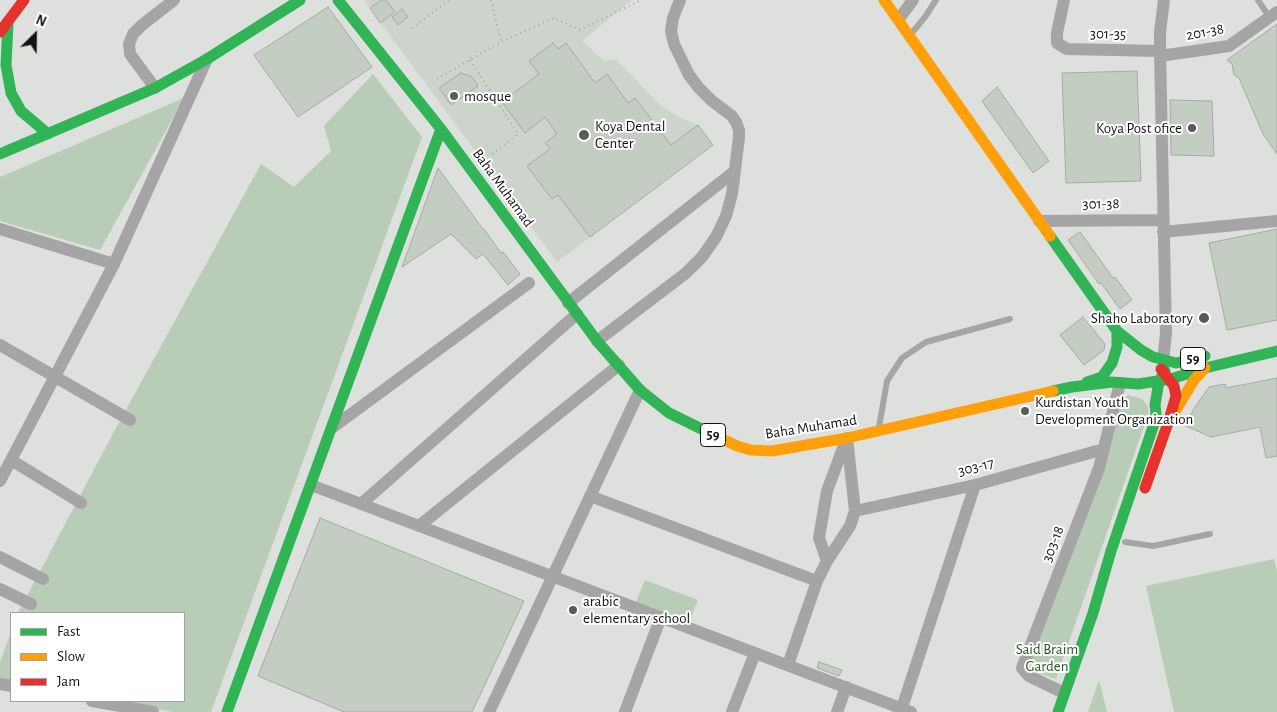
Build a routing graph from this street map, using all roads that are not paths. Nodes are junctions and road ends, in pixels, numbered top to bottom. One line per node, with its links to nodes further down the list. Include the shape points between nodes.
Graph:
1 (24, 0): 14 (main road)
2 (174, 0): 19 (street, via 142,24 129,44 130,54)
3 (300, 0): 18 (main road)
4 (338, 0): 20 (main road, Baha Muhamad / 59)
5 (680, 0): 23 (street, via 671,32 674,44 699,88 736,122 740,138)
6 (884, 0): 13 (main road)
7 (913, 0): 13 (street)
8 (936, 0): 16 (lane)
9 (1064, 0): 17 (street, 301-35, via 1057,43 1067,49)
10 (1164, 0): 17 (street)
11 (1258, 0): 12 (lane)
12 (1273, 15): 17 (street, 201-38, via 1229,46)
13 (899, 19): 16 (main road)
14 (8, 22): 15 (main road); 21 (main road, via 6,65 11,92 21,112)
15 (0, 32)
16 (910, 35): 24 (main road)
17 (1160, 53): 26 (street)
18 (207, 59): 19 (main road); 28 (street)
19 (155, 88): 21 (main road)
20 (441, 129): 30 (main road, Baha Muhamad / 59); 50 (main road)
21 (48, 134): 22 (main road)
22 (0, 154)
23 (735, 171): 30 (street); 35 (street, via 726,216 702,257)
24 (1039, 221): 26 (street, 301-38); 33 (main road)
25 (1277, 221): 26 (street, 301-38)
26 (1163, 226): 40 (street)
27 (0, 229): 28 (street)
28 (114, 264): 42 (street)
29 (529, 283): 50 (street)
30 (568, 302): 31 (main road, Baha Muhamad / 59)
31 (577, 314): 35 (main road, Baha Muhamad / 59); 61 (street)
32 (1010, 320): 51 (lane, via 926,342 902,358 887,381)
33 (1116, 331): 40 (main road, via 1156,364); 45 (main road, via 1117,347 1112,363 1102,377)
34 (1277, 340): 40 (main road, 59)
35 (597, 341): 38 (main road, Baha Muhamad / 59)
36 (0, 345): 42 (street)
37 (1277, 351): 39 (main road, Baha Muhamad / 59)
38 (618, 365): 46 (main road, Baha Muhamad / 59); 64 (street)
39 (1205, 368): 41 (main road, Baha Muhamad / 59); 49 (main road)
40 (1169, 369): 41 (main road, Baha Muhamad / 59); 41 (main road, via 1183,366); 44 (main road, Baha Muhamad / 59); 47 (main road); 49 (main road, via 1176,396)
41 (1190, 373)
42 (56, 376): 48 (street); 54 (street)
43 (1120, 383): 44 (main road, Baha Muhamad / 59); 45 (main road, Baha Muhamad / 59); 53 (street, 303-18)
44 (1138, 384): 47 (main road, via 1148,388)
45 (1072, 387): 51 (main road, Baha Muhamad / 59)
46 (640, 390): 52 (main road, Baha Muhamad / 59, via 669,413 751,450 772,451); 58 (street)
47 (1155, 405): 74 (main road, via 1154,424)
48 (130, 420)
49 (1168, 423): 59 (main road)
50 (332, 428): 56 (main road)
51 (878, 431): 52 (main road, Baha Muhamad / 59)
52 (847, 438): 62 (street); 68 (street, via 828,491 820,538)
53 (1104, 449): 57 (street, 303-17); 79 (street, 303-18, via 1022,668 1029,676)
54 (11, 460): 55 (street); 60 (street)
55 (0, 481)
56 (311, 484): 61 (street); 83 (main road)
57 (975, 485): 62 (street, 303-17); 81 (street)
58 (590, 496): 69 (street); 71 (street)
59 (1142, 496)
60 (81, 503)
61 (361, 504): 64 (street)
62 (855, 511): 68 (street, via 850,526)
63 (1132, 524): 66 (main road)
64 (419, 526): 69 (street)
65 (1210, 534): 66 (lane, via 1154,546)
66 (1125, 542): 74 (main road)
67 (0, 557): 70 (street)
68 (827, 561): 71 (street)
69 (552, 576): 75 (street); 84 (street)
70 (43, 580)
71 (817, 581): 77 (street)
72 (0, 589): 73 (street)
73 (31, 604)
74 (1093, 613): 79 (main road)
75 (661, 617): 76 (street); 85 (street)
76 (755, 653): 77 (street); 86 (street)
77 (788, 665): 78 (street)
78 (846, 687): 81 (street); 87 (street)
79 (1064, 693): 88 (main road)
80 (98, 702): 82 (street)
81 (907, 710)
82 (153, 712)
83 (227, 712)
84 (489, 712)
85 (625, 712)
86 (732, 712)
87 (837, 712)
88 (1058, 712)

